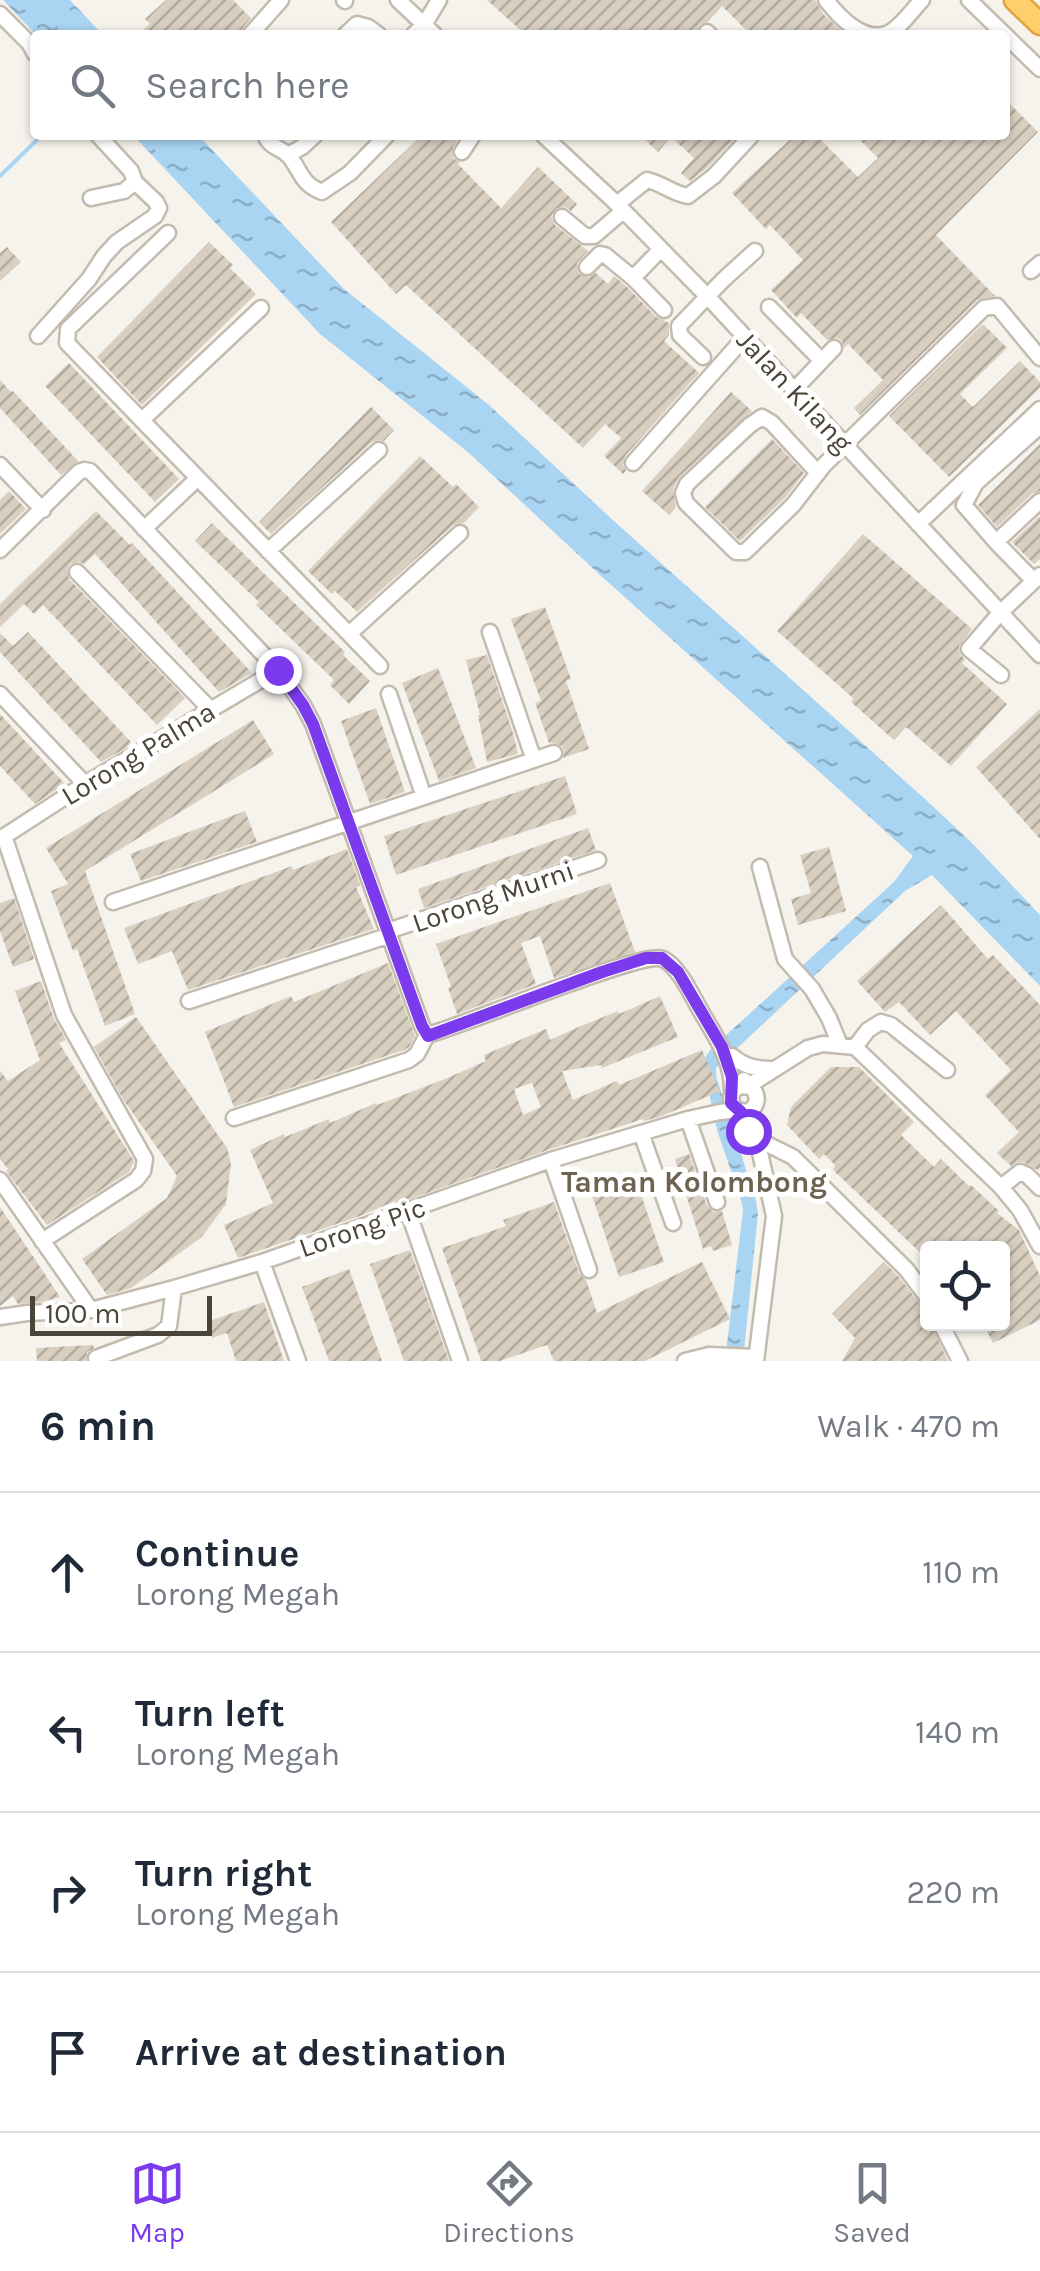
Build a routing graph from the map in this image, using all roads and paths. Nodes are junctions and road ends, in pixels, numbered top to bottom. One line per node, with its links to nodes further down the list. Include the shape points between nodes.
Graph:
1 (281, 0): 10 (street)
2 (398, 0): 13 (street)
3 (439, 0): 14 (street)
4 (826, 0): 15 (street)
5 (922, 0): 16 (street)
6 (969, 0): 17 (street)
7 (1016, 0): 9 (highway)
8 (0, 14): 19 (street)
9 (1040, 24)
10 (254, 30)
11 (351, 30): 12 (street, via 358,24)
12 (372, 30)
13 (422, 30)
14 (425, 30)
15 (858, 30)
16 (892, 30)
17 (1000, 30)
18 (1010, 40): 20 (street)
19 (30, 45)
20 (1040, 69)
21 (103, 140): 30 (street)
22 (267, 140): 29 (street)
23 (308, 140): 29 (street)
24 (382, 140): 29 (street, via 322,192 309,186)
25 (469, 140): 28 (street)
26 (548, 140): 32 (street, Jalan Kilang)
27 (747, 140): 32 (street, via 688,196 647,180)
28 (462, 152)
29 (288, 155)
30 (135, 182): 31 (street); 43 (street, via 156,202 156,216 117,242)
31 (91, 198)
32 (620, 208): 33 (street, via 594,236); 35 (street, Jalan Kilang)
33 (562, 217)
34 (168, 233): 51 (street, via 66,336)
35 (661, 249): 38 (street); 39 (street, Jalan Kilang)
36 (755, 251): 39 (street)
37 (586, 267): 38 (street, via 605,254)
38 (633, 278): 42 (street)
39 (708, 296): 44 (street, Jalan Kilang); 46 (street, via 678,326)
40 (770, 307): 48 (street)
41 (260, 308): 51 (street)
42 (664, 310)
43 (38, 336)
44 (745, 337): 49 (street, Jalan Kilang); 55 (street)
45 (834, 348): 48 (street)
46 (702, 357)
47 (1040, 358): 53 (street, via 997,306 984,308)
48 (821, 360): 49 (street)
49 (794, 388): 53 (street, Jalan Kilang)
50 (1040, 409): 61 (street)
51 (142, 420): 58 (street)
52 (1040, 426): 64 (street, via 976,483 964,506)
53 (845, 444): 57 (street); 61 (street, Jalan Kilang)
54 (379, 450): 66 (street)
55 (633, 462)
56 (0, 465): 60 (street)
57 (818, 473): 57 (street, via 762,418 683,493 728,545 745,552)
58 (198, 478): 62 (street); 66 (street)
59 (1040, 501): 64 (street)
60 (42, 510): 62 (street, via 84,470); 65 (street)
61 (918, 524): 69 (street, Jalan Kilang)
62 (144, 529): 74 (street)
63 (460, 534): 71 (street)
64 (996, 542): 68 (street)
65 (0, 550)
66 (268, 551): 71 (street)
67 (77, 572): 78 (street)
68 (1037, 578): 69 (street)
69 (1000, 613): 72 (street, Jalan Kilang); 75 (street, via 969,649)
70 (490, 632): 80 (street)
71 (349, 634): 73 (street)
72 (1040, 655)
73 (380, 666)
74 (278, 670): 78 (street, Lorong Palma); 83 (street, via 313,724)
75 (1001, 675)
76 (0, 694): 81 (street)
77 (389, 694): 82 (street)
78 (211, 710): 81 (street, Lorong Palma)
79 (554, 753): 80 (street)
80 (534, 760): 82 (street)
81 (85, 784): 84 (street, Lorong Palma)
82 (424, 797): 83 (street)
83 (348, 823): 87 (street); 88 (street)
84 (2, 838): 109 (street, via 64,1015 145,1160 136,1180)
85 (598, 860): 88 (street, Lorong Murni)
86 (760, 867): 91 (street, via 785,959)
87 (114, 902)
88 (389, 934): 89 (street, Lorong Murni); 90 (street)
89 (190, 1001)
90 (428, 1036): 92 (street, via 646,958 662,958 678,972); 98 (street, via 409,1060)
91 (848, 1046): 93 (street, Lorong Pic, via 823,1044); 95 (street, Lorong Pic, via 881,1022); 104 (street)
92 (724, 1050): 94 (street, via 742,1064); 96 (street); 97 (street)
93 (788, 1058): 94 (street, Lorong Pic); 97 (street)
94 (771, 1069): 96 (street, Lorong Pic)
95 (948, 1070)
96 (748, 1086): 97 (street, Lorong Pic, via 740,1086)
97 (742, 1103): 99 (street, Lorong Pic); 101 (street, via 760,1129)
98 (234, 1118)
99 (688, 1119): 100 (street, Lorong Pic); 106 (street)
100 (640, 1133): 102 (street, Lorong Pic); 108 (street)
101 (756, 1137): 114 (street, via 793,1157); 120 (street, via 774,1216)
102 (551, 1160): 107 (street, Lorong Pic); 112 (street)
103 (0, 1180): 109 (street)
104 (1001, 1187): 105 (street, via 1020,1172); 110 (street)
105 (1040, 1188)
106 (717, 1202)
107 (408, 1210): 111 (street, Lorong Pic); 122 (street)
108 (673, 1224)
109 (42, 1241): 115 (street)
110 (1040, 1246)
111 (262, 1262): 113 (street, Lorong Pic); 121 (street)
112 (589, 1270)
113 (174, 1288): 115 (street, Lorong Pic); 118 (street, via 169,1326 158,1336)
114 (920, 1288)
115 (91, 1310): 116 (street, Lorong Pic)
116 (0, 1317)
117 (945, 1331): 124 (street)
118 (96, 1358)
119 (710, 1358): 120 (street); 123 (street)
120 (752, 1358)
121 (298, 1361)
122 (460, 1361)
123 (685, 1361)
124 (960, 1361)

